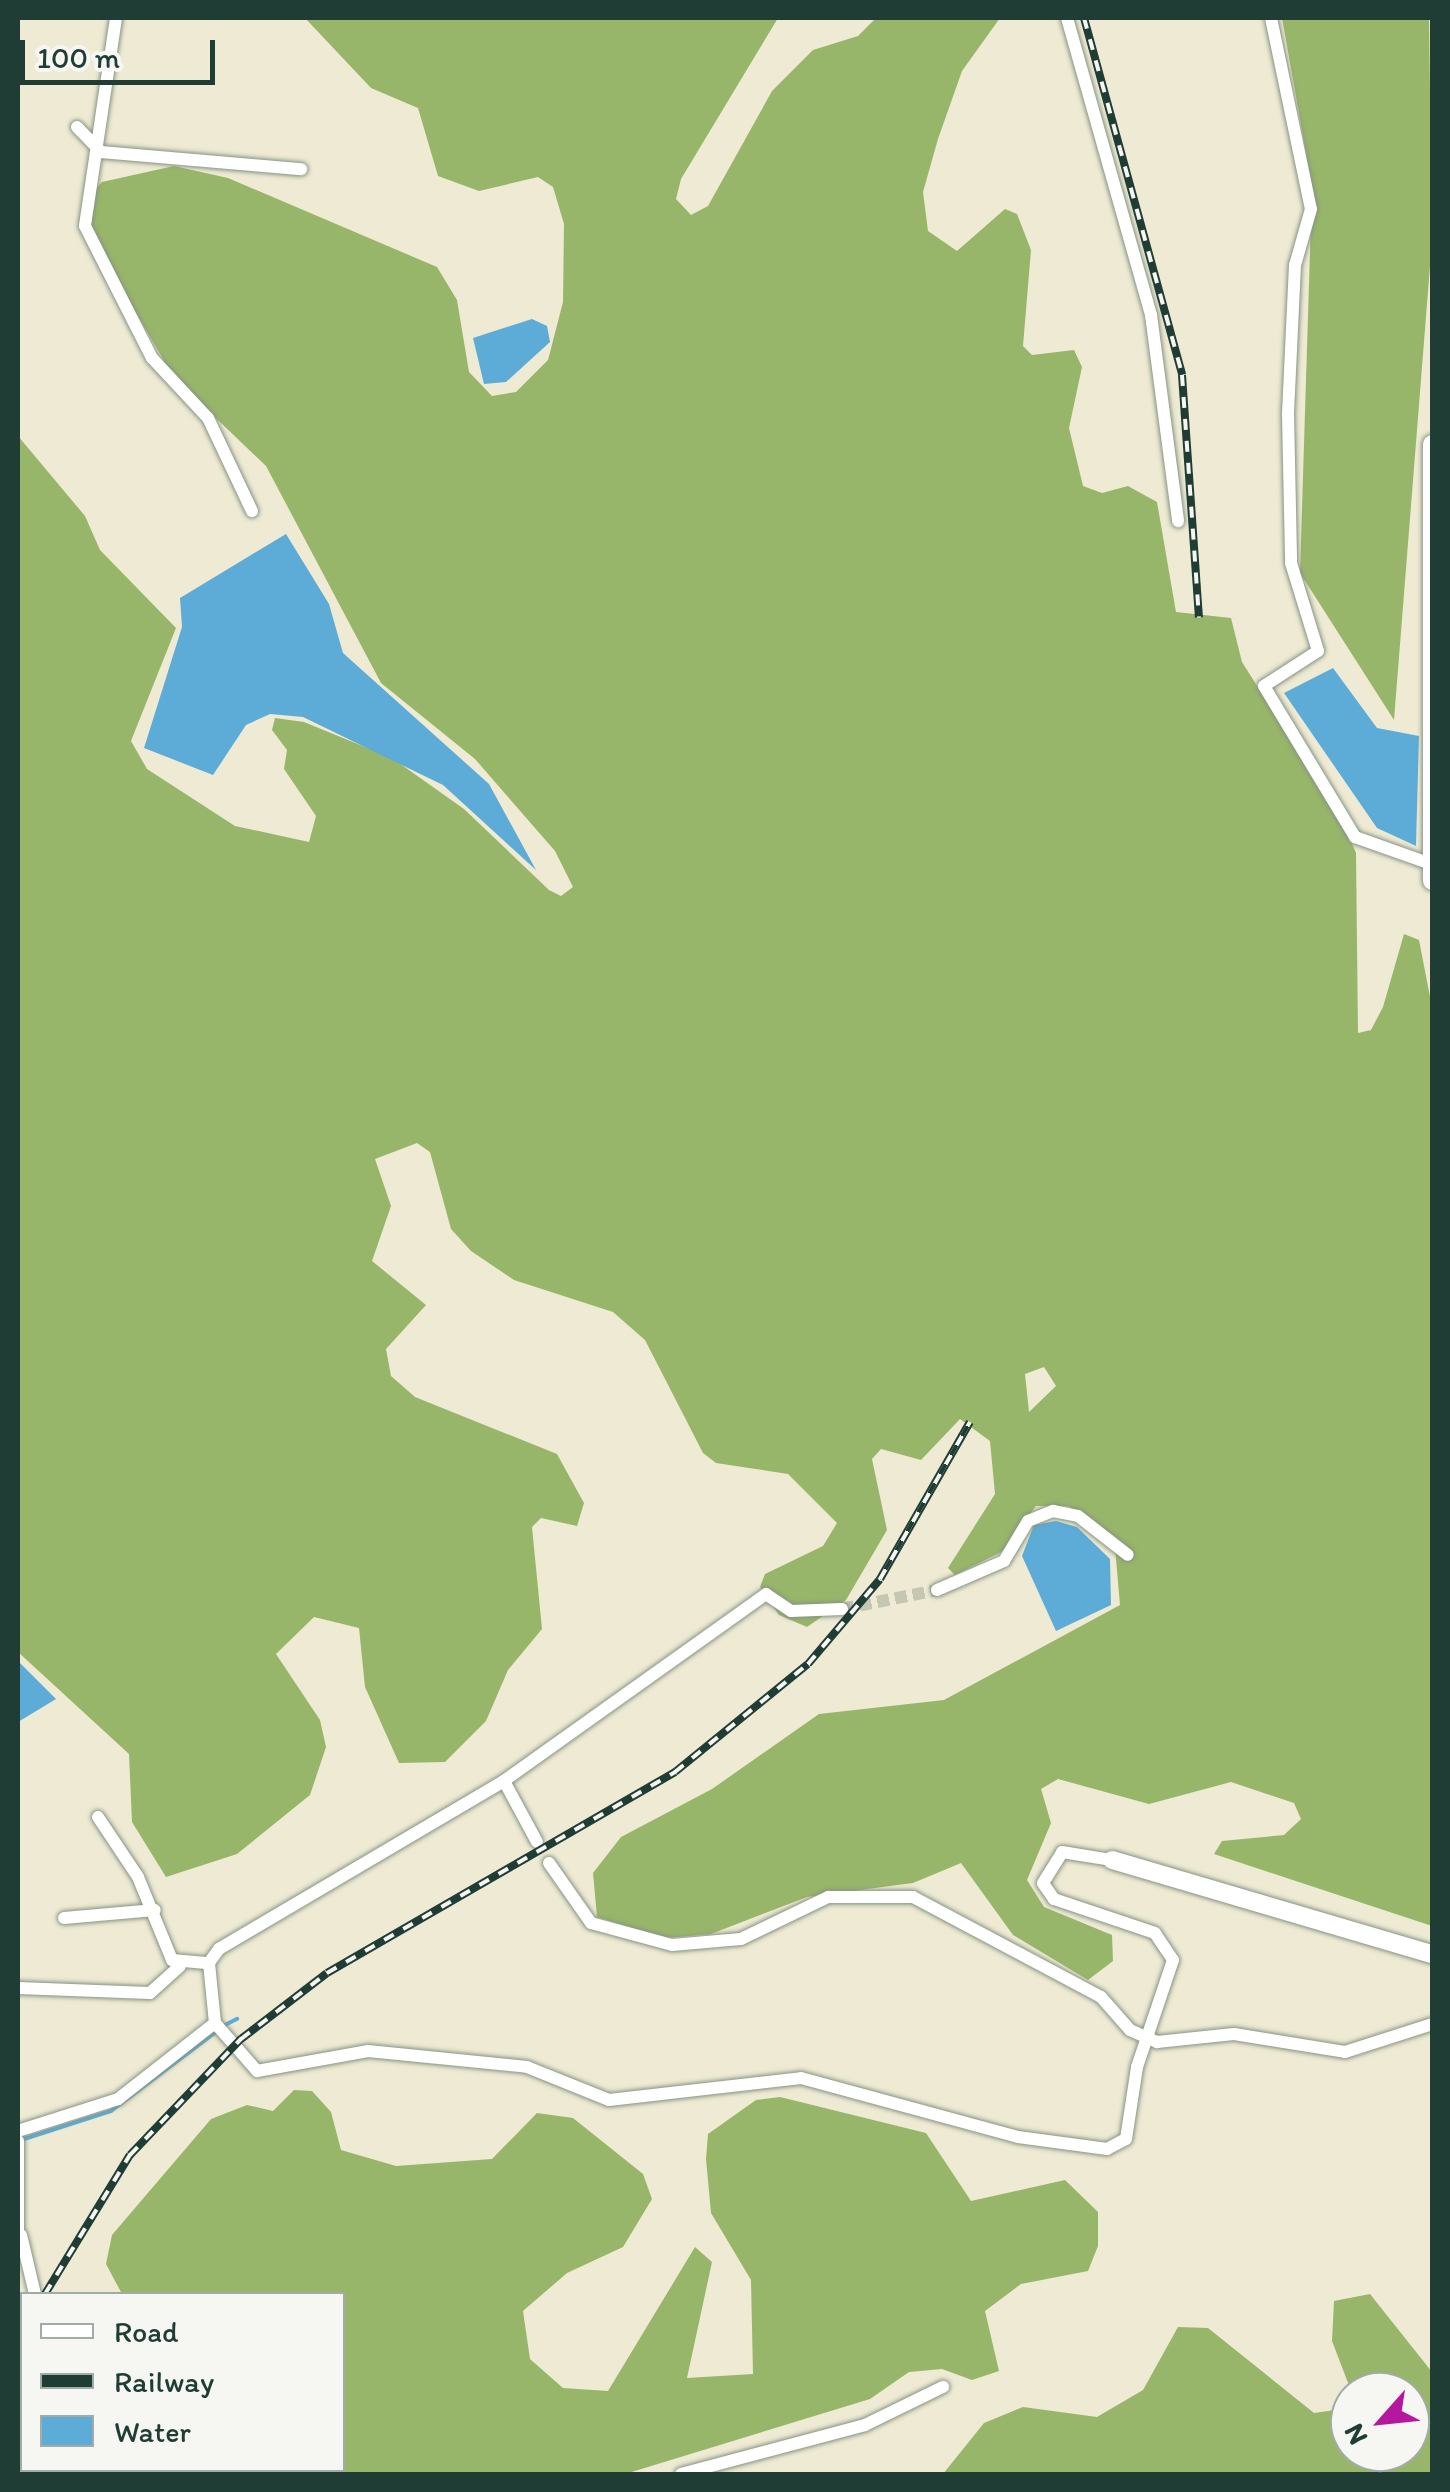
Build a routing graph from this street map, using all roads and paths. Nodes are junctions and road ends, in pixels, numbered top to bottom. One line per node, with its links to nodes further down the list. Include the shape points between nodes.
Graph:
1 (116, 18): 5 (street)
2 (1067, 18): 9 (street, via 1152,315)
3 (1272, 18): 10 (street, via 1271,50 1311,209 1296,265 1288,414 1291,562 1318,651 1264,686 1355,837)
4 (77, 127): 5 (street)
5 (101, 152): 6 (street); 8 (street, via 82,207 88,238 152,358 208,418)
6 (301, 169)
7 (1432, 444): 10 (main road)
8 (252, 511)
9 (1178, 521)
10 (1432, 864): 11 (main road)
11 (1432, 878)
12 (1128, 1555): 13 (street, via 1078,1516 1053,1511 1028,1521 1004,1561)
13 (937, 1590)
14 (842, 1609): 15 (street, via 791,1611 766,1594)
15 (504, 1782): 17 (street); 23 (street)
16 (98, 1818): 20 (street)
17 (537, 1842)
18 (1112, 1860): 22 (main road); 28 (street, via 1062,1852 1043,1882 1054,1900 1146,1928 1169,1949 1171,1984)
19 (549, 1863): 28 (street, via 591,1923 672,1944 742,1939 828,1897 913,1896 1101,1996)
20 (154, 1910): 21 (street); 24 (street)
21 (64, 1918)
22 (1432, 1954)
23 (209, 1963): 24 (street); 26 (street)
24 (180, 1966): 25 (street, via 150,1993)
25 (18, 1988)
26 (215, 2023): 28 (street, via 257,2071 368,2051 527,2067 609,2100 801,2078 1090,2151 1126,2139); 29 (street, via 118,2099)
27 (1432, 2024): 28 (street, via 1345,2052 1234,2034)
28 (1146, 2039)
29 (18, 2130)
30 (18, 2142): 31 (street)
31 (19, 2237): 32 (street)
32 (33, 2292)
33 (943, 2387): 34 (street, via 864,2425)
34 (681, 2474)

